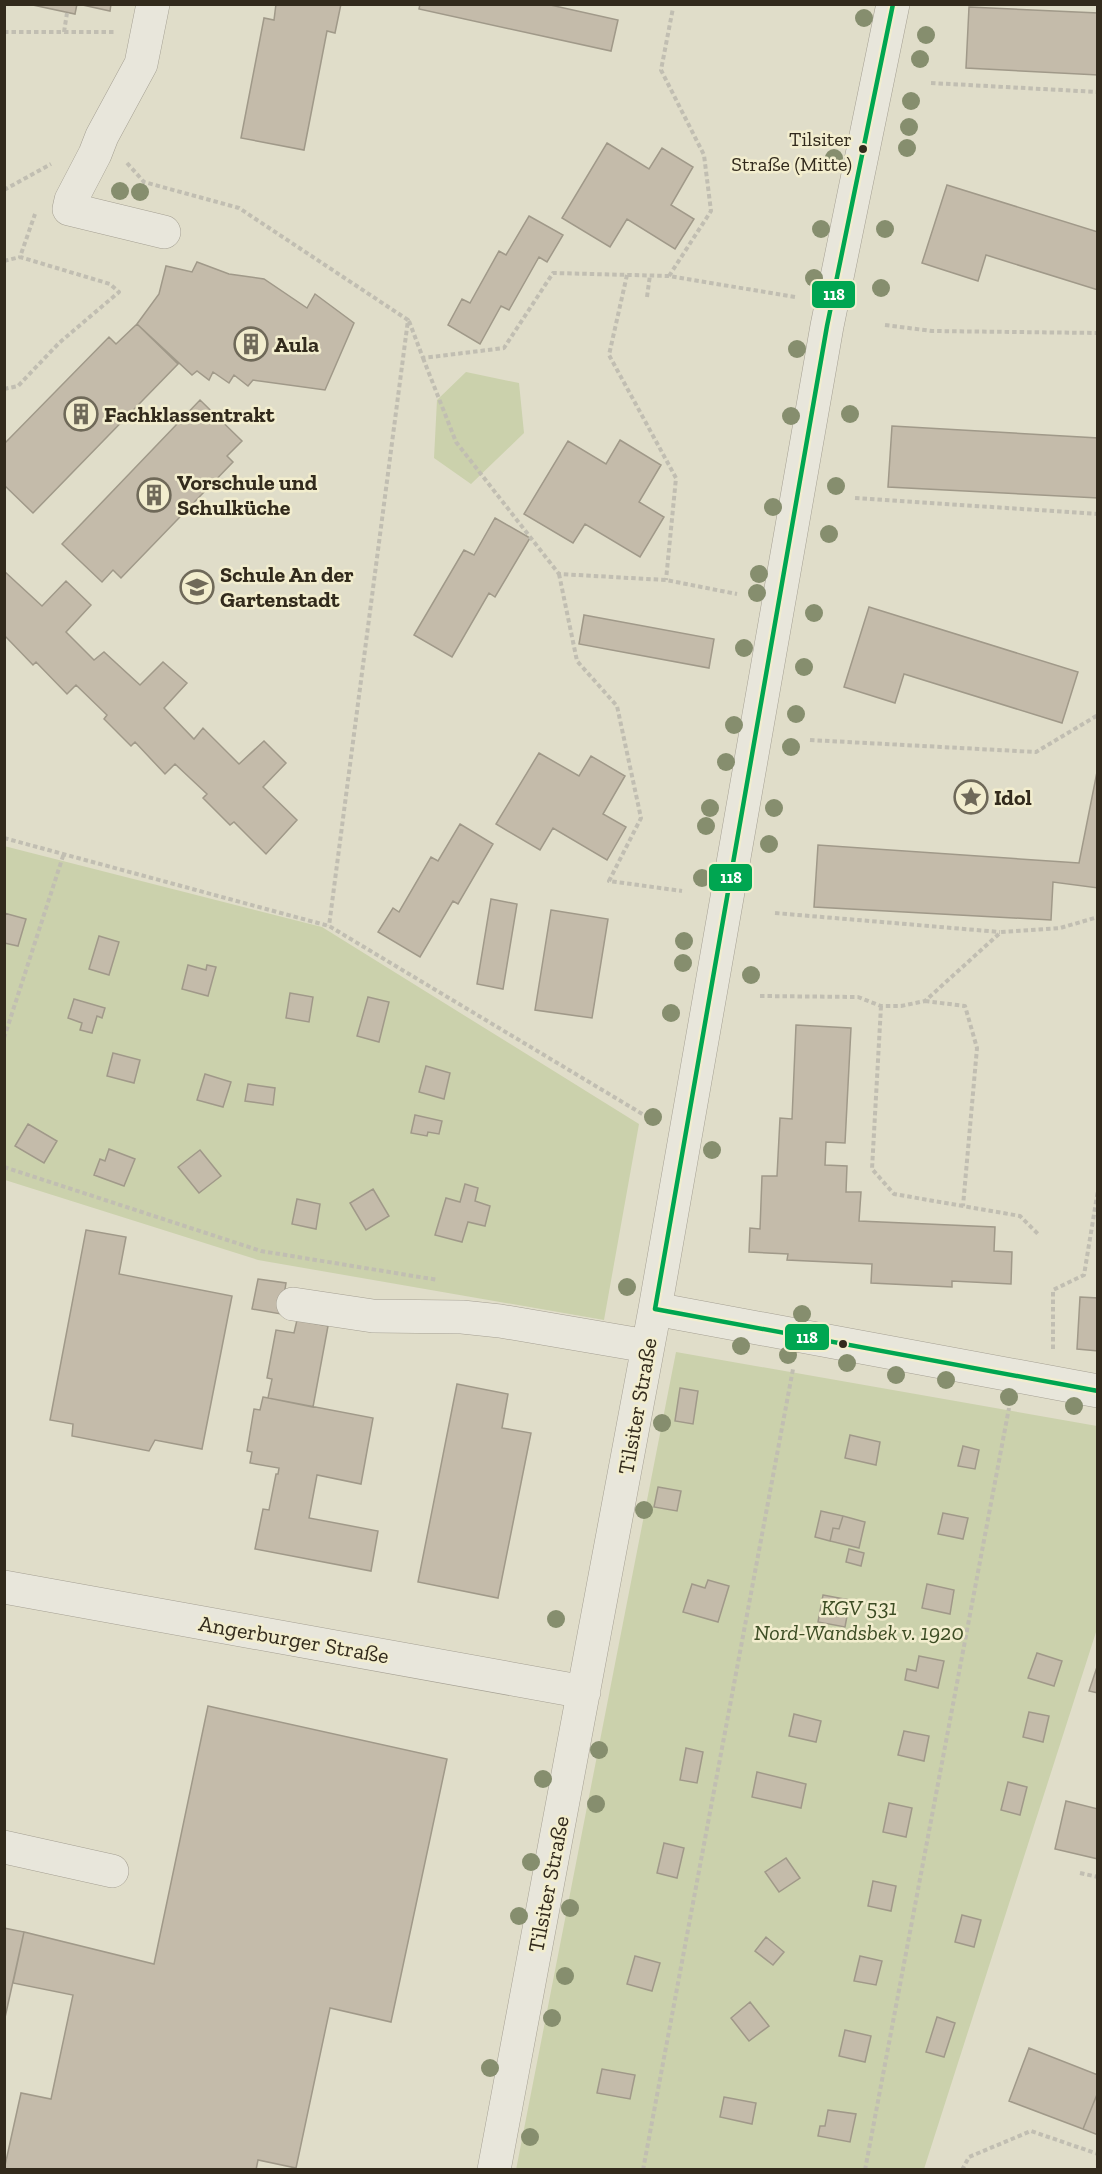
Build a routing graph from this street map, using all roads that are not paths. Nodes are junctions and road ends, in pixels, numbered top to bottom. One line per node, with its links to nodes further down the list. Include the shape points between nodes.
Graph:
1 (893, 4): 5 (street, Tilsiter Straße, via 827,326)
2 (151, 18): 3 (street, via 141,64 69,209)
3 (164, 232)
4 (293, 1304): 6 (street, via 373,1316 500,1321)
5 (655, 1309): 6 (street, Tilsiter Straße); 7 (street)
6 (647, 1346): 9 (street, Tilsiter Straße)
7 (1098, 1391)
8 (4, 1587): 9 (street, Angerburger Straße)
9 (584, 1692): 12 (street, Tilsiter Straße)
10 (4, 1847): 11 (street)
11 (112, 1871)
12 (494, 2169)

